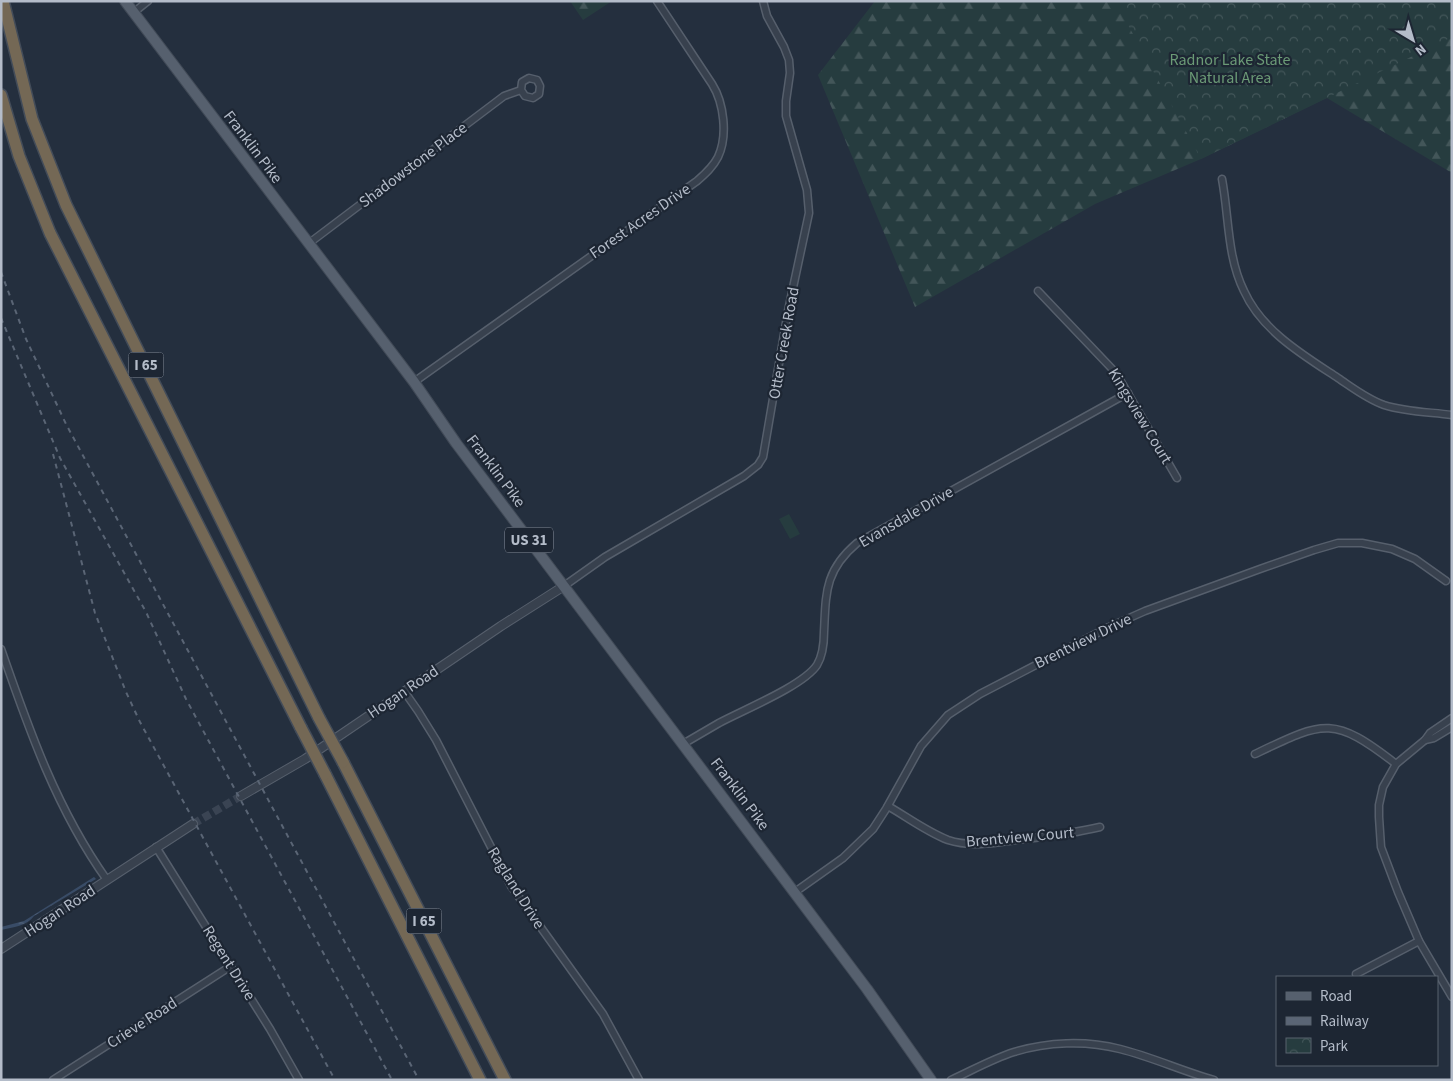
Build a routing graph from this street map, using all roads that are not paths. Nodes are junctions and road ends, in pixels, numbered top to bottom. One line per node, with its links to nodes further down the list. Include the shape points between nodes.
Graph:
1 (3, 1): 42 (highway, I 65, bridge, via 32,119 66,205 319,718)
2 (125, 1): 6 (main road, Franklin Pike / US 31)
3 (148, 1): 6 (street)
4 (657, 1): 12 (street, Forest Acres Drive, via 717,92 723,134 714,163 697,181)
5 (764, 1): 17 (street, Otter Creek Road, via 767,16 789,60 787,121 807,190 809,213 763,457 744,476 606,557)
6 (133, 12): 10 (main road, Franklin Pike / US 31)
7 (521, 90): 10 (street, Shadowstone Place, via 504,96)
8 (1, 95): 41 (highway, I 65, bridge, via 18,156 50,233)
9 (1222, 179): 14 (street, via 1236,271 1249,300 1268,326 1306,357 1373,400 1392,407)
10 (308, 244): 12 (main road, Franklin Pike / US 31)
11 (1038, 292): 13 (street, Kingsview Court, via 1110,366)
12 (414, 382): 17 (main road, Franklin Pike / US 31)
13 (1128, 393): 15 (street, Kingsview Court); 23 (street, Evansdale Drive, via 856,543 829,581 824,604 823,648 812,671)
14 (1452, 415)
15 (1177, 478)
16 (1446, 581): 27 (street, Brentview Drive, via 1398,551 1367,543 1342,543 1296,556 1137,615 1016,675 956,709 920,746)
17 (564, 586): 19 (street, Hogan Road); 23 (main road, Franklin Pike / US 31)
18 (1, 649): 31 (street, via 56,793)
19 (404, 691): 26 (street, Hogan Road, via 305,759); 43 (street, Ragland Drive, via 436,740 511,886 593,999)
20 (1452, 718): 22 (street)
21 (1452, 727): 22 (street)
22 (1425, 740): 25 (street)
23 (683, 744): 32 (main road, Franklin Pike / US 31)
24 (1255, 754): 25 (street, via 1301,732 1330,728 1359,737)
25 (1396, 764): 33 (street, via 1381,795 1378,817 1380,842)
26 (241, 796)
27 (888, 806): 29 (street, Brentview Court, via 942,837 962,842 1010,841); 32 (street, Brentview Drive, via 876,825 851,850)
28 (193, 824): 30 (street, Hogan Road)
29 (1100, 827)
30 (156, 848): 31 (street, Hogan Road); 35 (street, Regent Drive)
31 (107, 880): 34 (street, Hogan Road)
32 (795, 892): 38 (main road, Franklin Pike / US 31, via 889,1019)
33 (1419, 941): 36 (street); 37 (street)
34 (1, 949)
35 (231, 966): 39 (street, Crieve Road); 40 (street, Regent Drive)
36 (1356, 974)
37 (1452, 997)
38 (926, 1077)
39 (53, 1080)
40 (299, 1080)
41 (480, 1080)
42 (505, 1080)
43 (639, 1080)
44 (950, 1080): 45 (street, via 1026,1049 1088,1044 1128,1051)
45 (1214, 1080)

